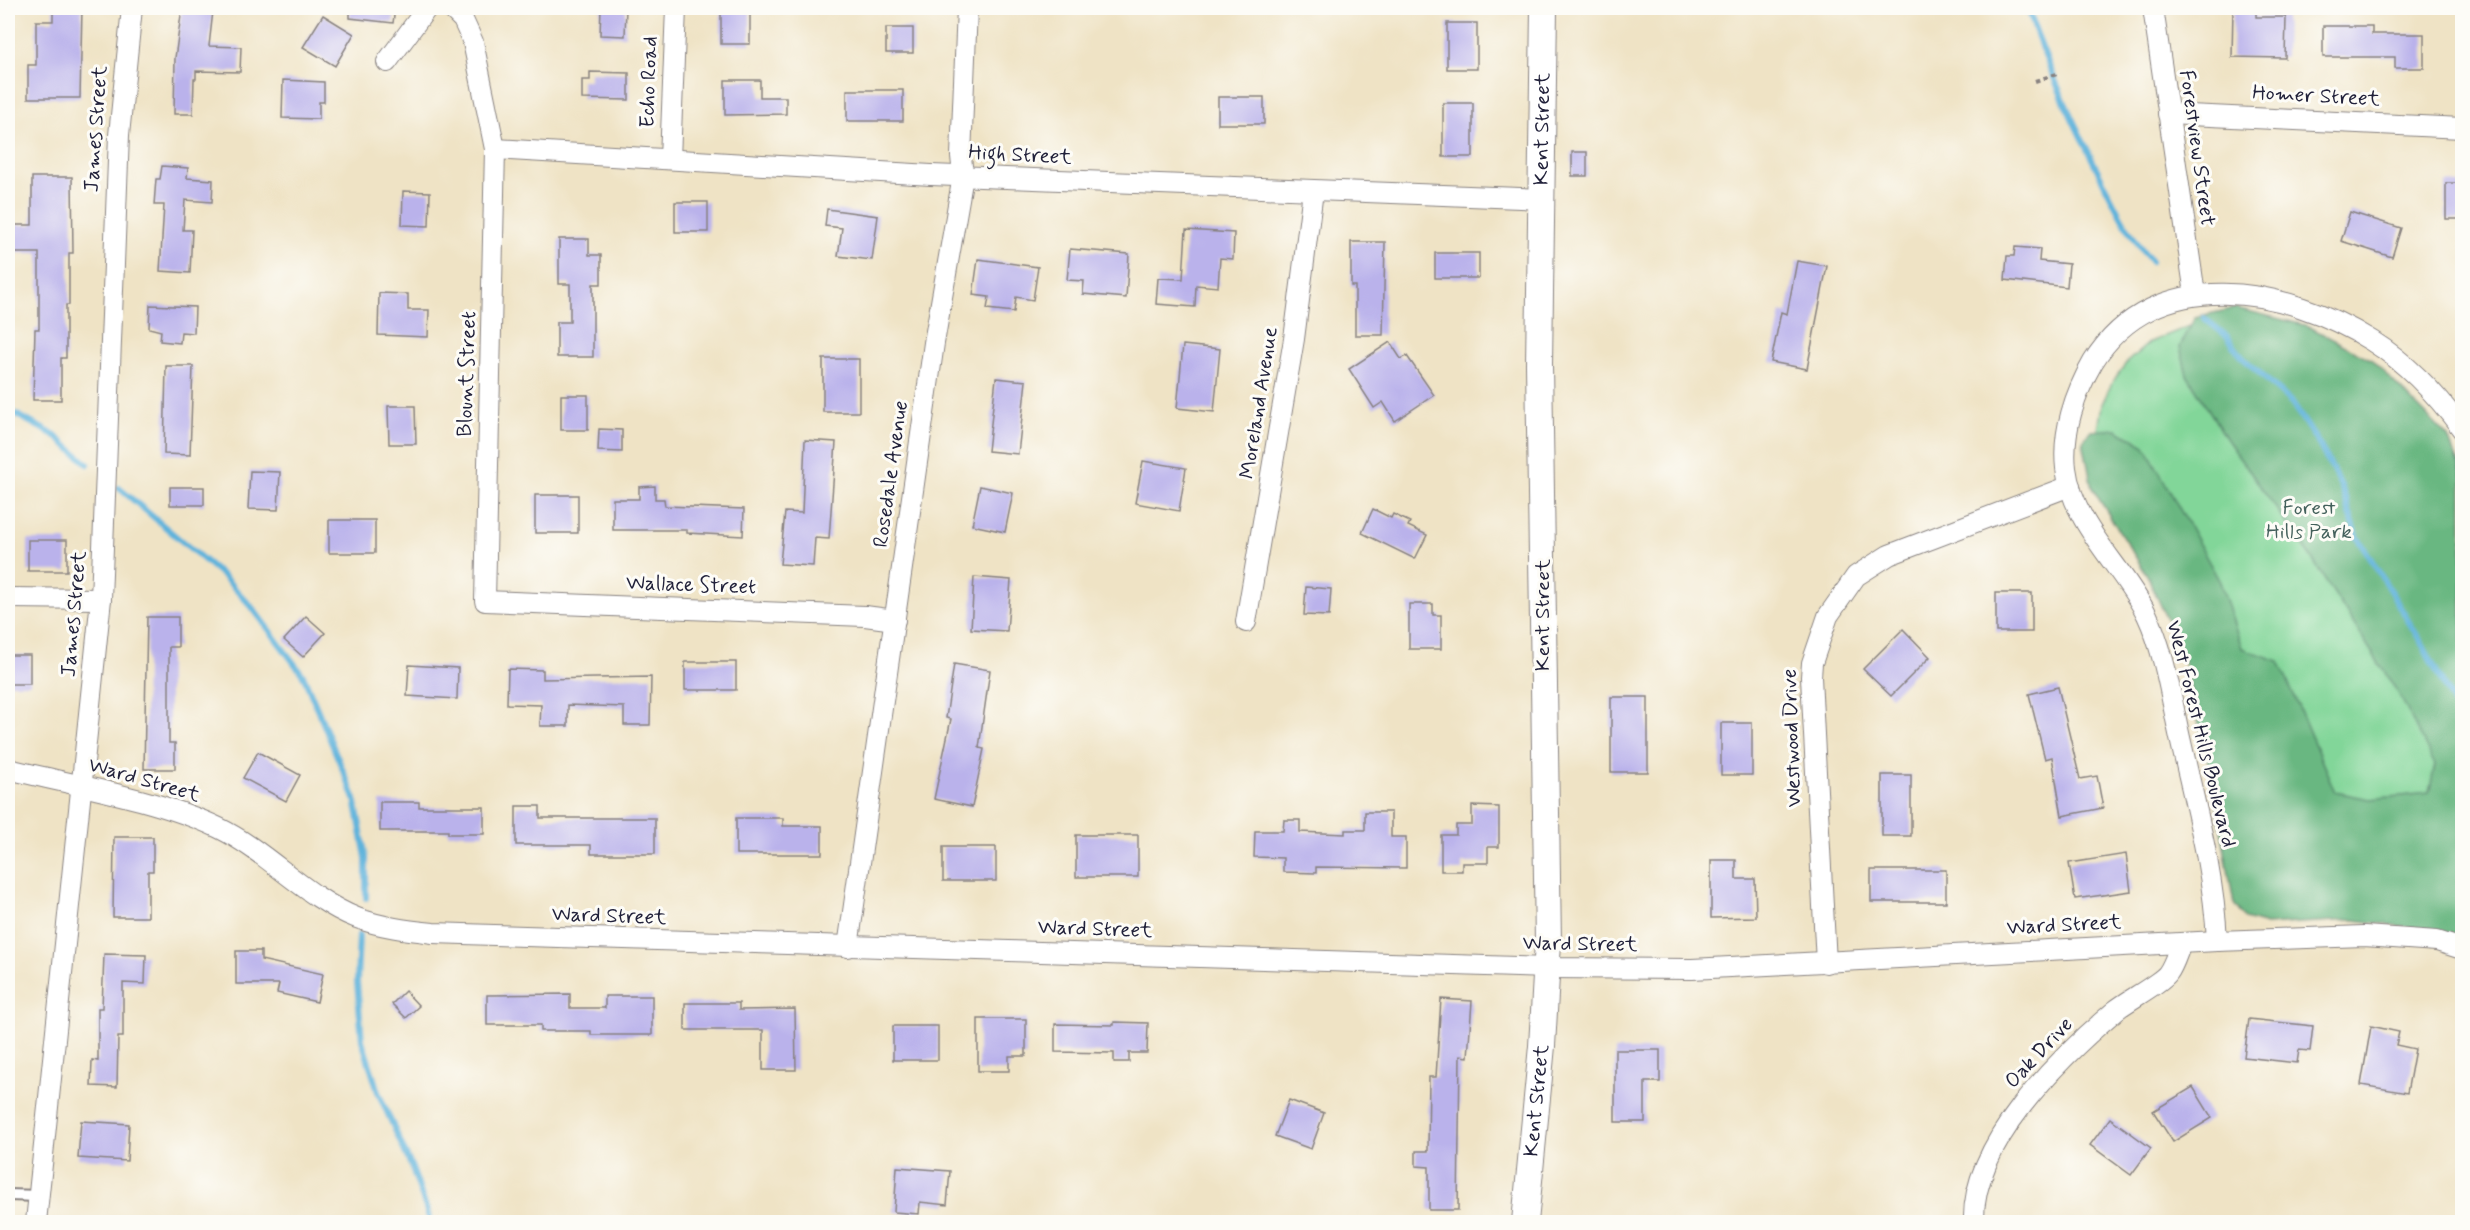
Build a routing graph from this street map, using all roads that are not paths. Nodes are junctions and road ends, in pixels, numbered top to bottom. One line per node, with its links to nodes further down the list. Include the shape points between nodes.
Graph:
1 (132, 8): 20 (street, James Street, via 119,135)
2 (427, 8): 8 (street)
3 (451, 8): 11 (street, Blount Street, via 463,20 473,42)
4 (676, 8): 12 (street, Echo Road)
5 (967, 8): 13 (street, Rosedale Avenue)
6 (1544, 8): 15 (street, Kent Street)
7 (2153, 8): 9 (street, Forestview Street)
8 (387, 62)
9 (2168, 114): 10 (street, Homer Street); 16 (street, Forestview Street)
10 (2463, 128)
11 (495, 149): 12 (street, High Street); 21 (street, Blount Street)
12 (670, 159): 13 (street, High Street)
13 (963, 176): 14 (street, High Street); 22 (street, Rosedale Avenue, via 934,343)
14 (1313, 191): 15 (street, High Street); 23 (street, Moreland Avenue, via 1294,339)
15 (1543, 199): 31 (street, Kent Street, via 1539,364)
16 (2195, 294): 17 (street, West Forest Hills Boulevard, via 2268,298 2337,322 2401,363); 18 (street, West Forest Hills Boulevard, via 2143,314 2112,337 2097,356 2069,422 2066,467)
17 (2463, 429)
18 (2070, 486): 26 (street, West Forest Hills Boulevard, via 2087,525 2128,582 2151,626 2215,895); 30 (street, Westwood Drive, via 1889,555 1856,576 1828,616 1811,677)
19 (8, 598): 20 (street)
20 (101, 599): 25 (street, James Street)
21 (485, 601): 22 (street, Wallace Street)
22 (895, 620): 28 (street, Rosedale Avenue)
23 (1246, 622)
24 (8, 769): 25 (street, Ward Street)
25 (83, 788): 28 (street, Ward Street, via 218,828 331,905 380,925 482,937); 33 (street, James Street)
26 (2217, 940): 27 (street, Ward Street); 29 (street, via 2407,937)
27 (2181, 944): 30 (street, Ward Street); 36 (street, Oak Drive, via 2167,975 2139,992 2080,1041 2026,1100 1983,1172 1974,1205)
28 (849, 946): 31 (street, Ward Street)
29 (2463, 949)
30 (1826, 963): 31 (street, Ward Street, via 1692,969)
31 (1546, 968): 35 (street, Kent Street)
32 (8, 1195): 33 (lane)
33 (39, 1196): 34 (street, James Street)
34 (36, 1222)
35 (1525, 1222)
36 (1974, 1222)

